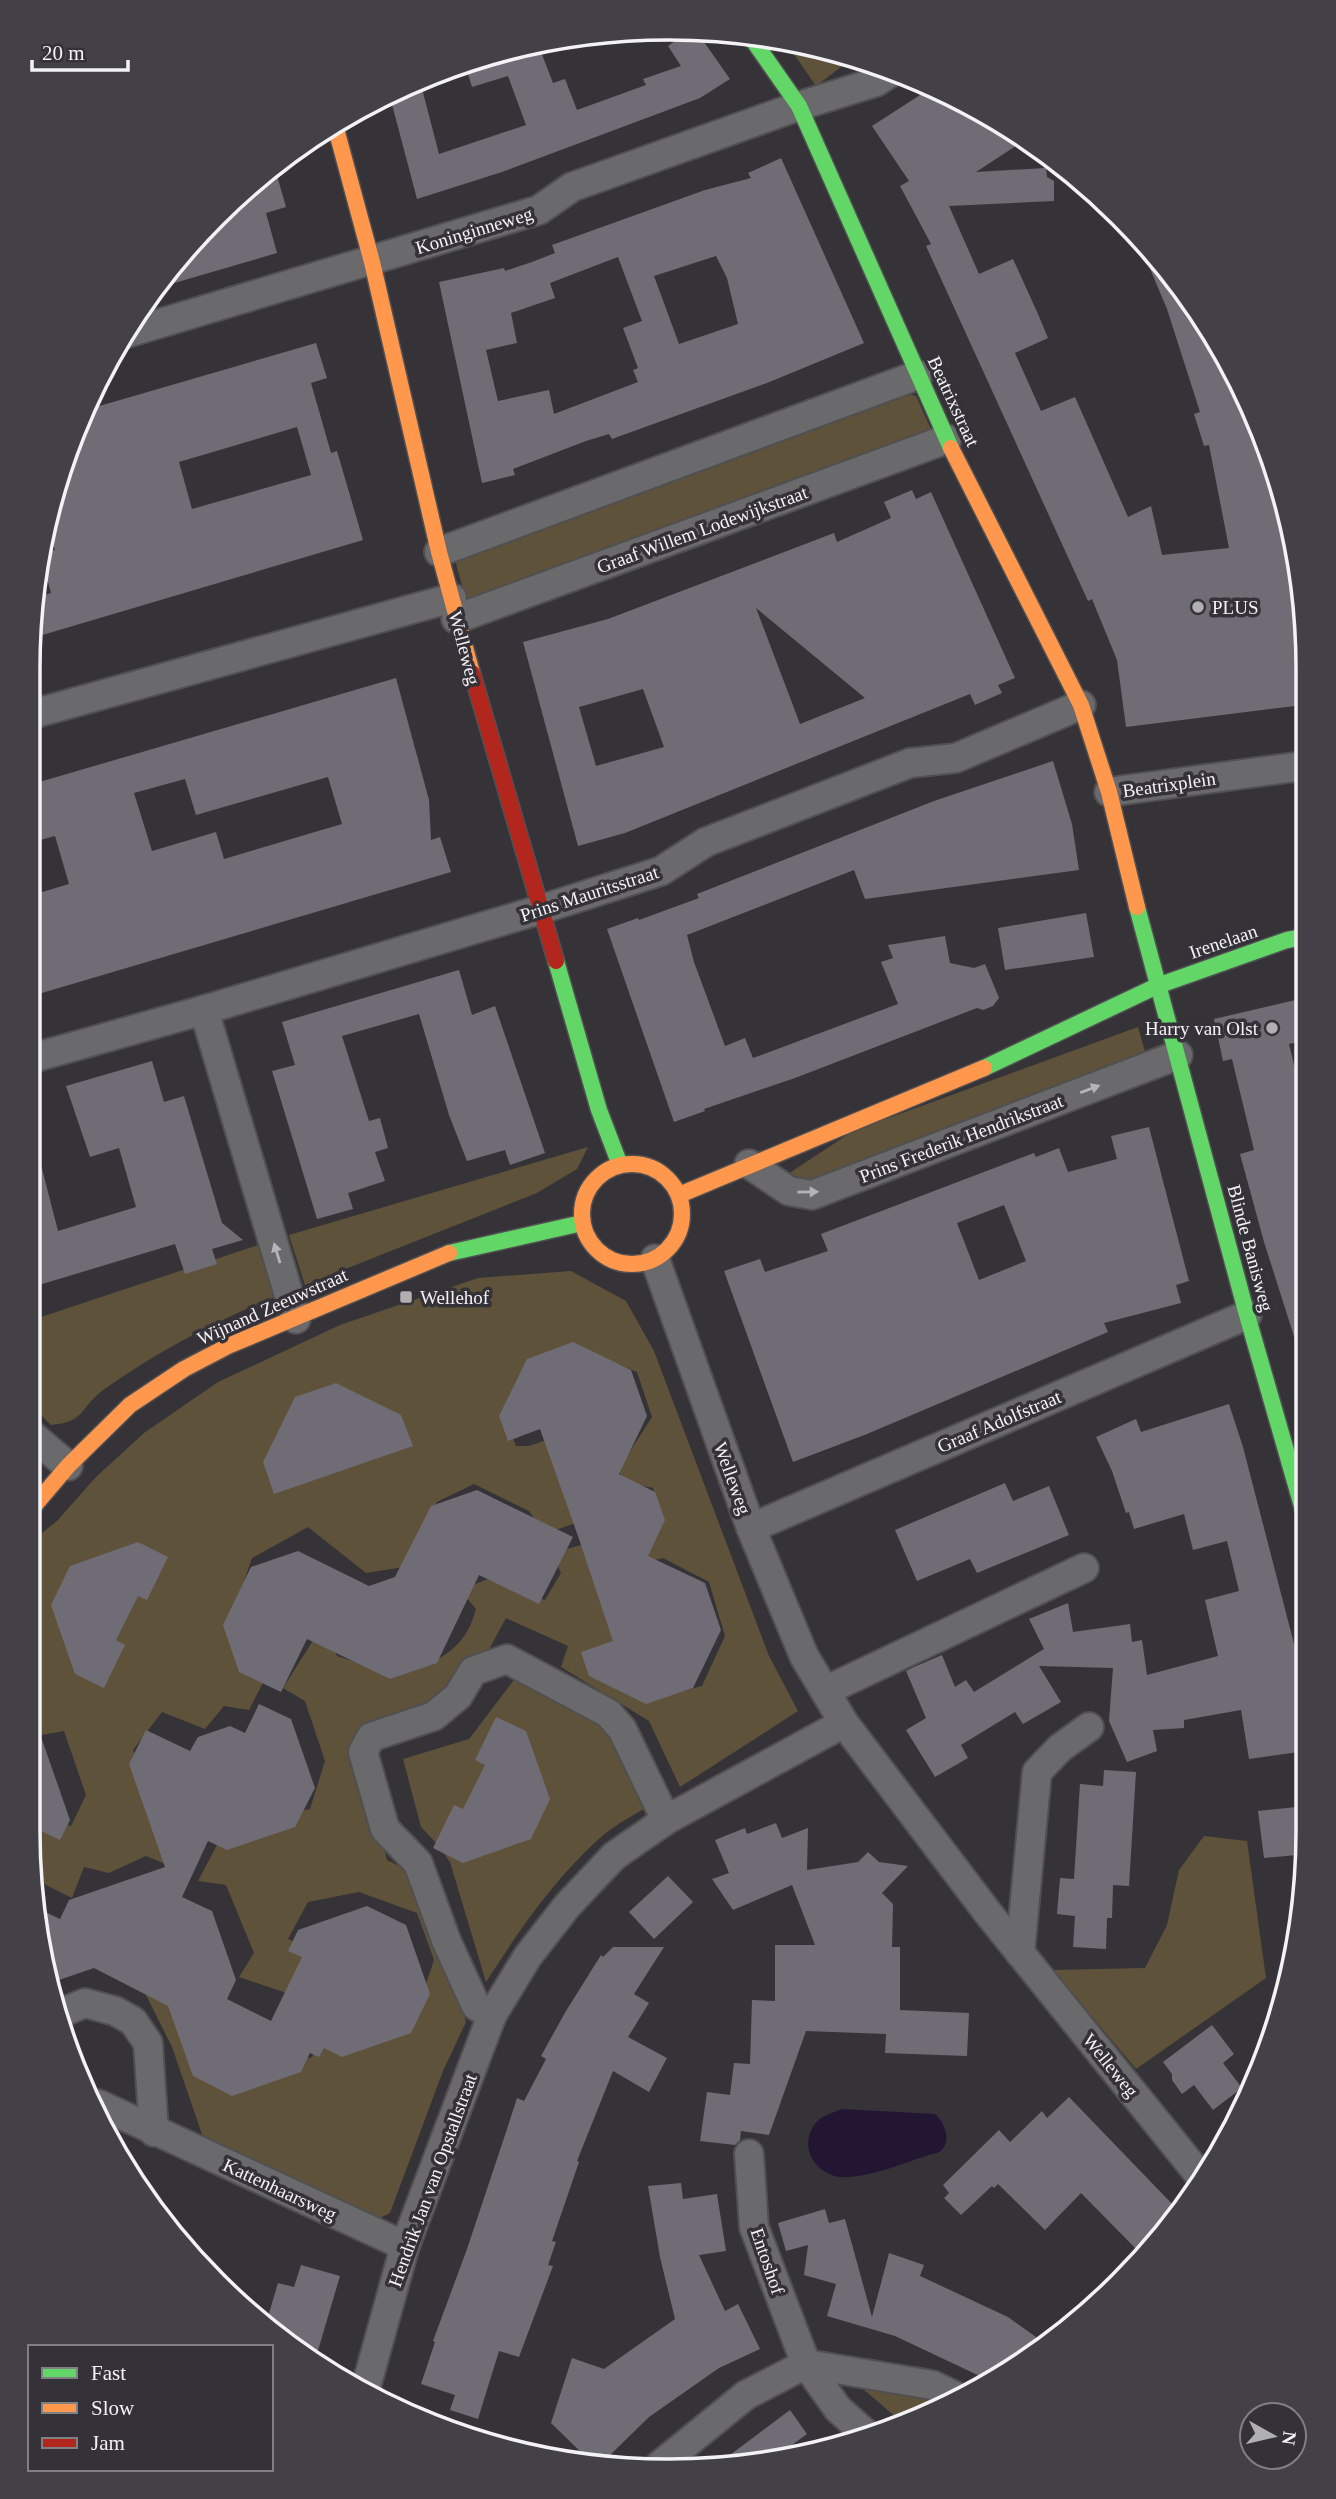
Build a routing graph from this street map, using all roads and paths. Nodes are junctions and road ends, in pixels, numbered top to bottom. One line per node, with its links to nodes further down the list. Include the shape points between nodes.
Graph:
1 (758, 47): 3 (main road, Beatrixstraat)
2 (882, 78): 3 (street, Koninginneweg)
3 (799, 106): 5 (street, Koninginneweg, via 572,187 539,211); 7 (main road, Beatrixstraat)
4 (338, 134): 5 (main road, Welleweg)
5 (372, 262): 6 (street, Koninginneweg); 9 (main road, Welleweg)
6 (139, 330)
7 (918, 375): 8 (main road, Beatrixstraat); 9 (street)
8 (947, 439): 10 (street, Graaf Willem Lodewijkstraat); 11 (main road, Beatrixstraat)
9 (439, 552): 10 (main road, Welleweg)
10 (454, 608): 12 (street, Graaf Willem Lodewijkstraat); 15 (main road, Welleweg)
11 (1081, 705): 14 (main road, Beatrixstraat); 15 (street, Prins Mauritsstraat, via 956,758 910,763 706,842 661,872)
12 (40, 712)
13 (1296, 767): 14 (street, Beatrixplein)
14 (1108, 792): 17 (main road, Beatrixplein)
15 (539, 910): 18 (street, Prins Mauritsstraat); 22 (main road, Welleweg)
16 (1296, 938): 17 (main road, Irenelaan)
17 (1157, 986): 19 (main road, Blinde Banisweg); 21 (main road, via 1013,1056)
18 (204, 1010): 20 (street, Prins Mauritsstraat); 27 (street, one-way to 18)
19 (1178, 1055): 21 (street, Prins Frederik Hendrikstraat, one-way to 19, via 789,1191 812,1195); 26 (main road, Blinde Banisweg)
20 (40, 1056)
21 (749, 1164): 23 (main road)
22 (620, 1165): 23 (main road, via 649,1166 672,1182); 24 (main road, via 598,1176 590,1186)
23 (679, 1195): 25 (main road, via 682,1224 668,1250)
24 (582, 1223): 25 (main road, via 597,1251 610,1259 625,1264); 27 (main road, Wijnand Zeeuwstraat, via 442,1255)
25 (655, 1259): 32 (street, Welleweg)
26 (1247, 1315): 29 (main road, Blinde Banisweg); 32 (street, Graaf Adolfstraat)
27 (296, 1318): 30 (main road, Wijnand Zeeuwstraat, via 184,1369 130,1405)
28 (40, 1442): 30 (street)
29 (1295, 1443)
30 (68, 1466): 31 (main road, Wijnand Zeeuwstraat)
31 (40, 1499)
32 (751, 1528): 34 (street, Welleweg, via 804,1656)
33 (1084, 1568): 34 (street)
34 (825, 1691): 35 (street, Welleweg)
35 (844, 1723): 37 (street, Hendrik Jan van Opstallstraat); 38 (street, Welleweg)
36 (1089, 1727): 38 (street, via 1037,1772)
37 (666, 1821): 40 (street, Hendrik Jan van Opstallstraat, via 614,1856 567,1906 528,1956); 40 (street, via 622,1729 608,1713 507,1659 473,1671 458,1696 434,1716 371,1737 363,1752 385,1829 418,1863 476,2006)
38 (1020, 1953): 44 (street, Welleweg)
39 (67, 2010): 42 (street, via 85,2003 133,2021 148,2043)
40 (492, 2015): 45 (street, Hendrik Jan van Opstallstraat)
41 (104, 2107): 42 (street, Kattenhaarsweg)
42 (154, 2132): 45 (street, Kattenhaarsweg)
43 (749, 2154): 46 (street, Entoshof, via 754,2227)
44 (1196, 2171)
45 (405, 2246): 47 (street, Hendrik Jan van Opstallstraat)
46 (806, 2364): 48 (street, via 932,2385); 49 (street, Entoshof, via 838,2409); 50 (street, via 746,2395)
47 (367, 2382)
48 (948, 2393)
49 (860, 2428)
50 (667, 2459)

